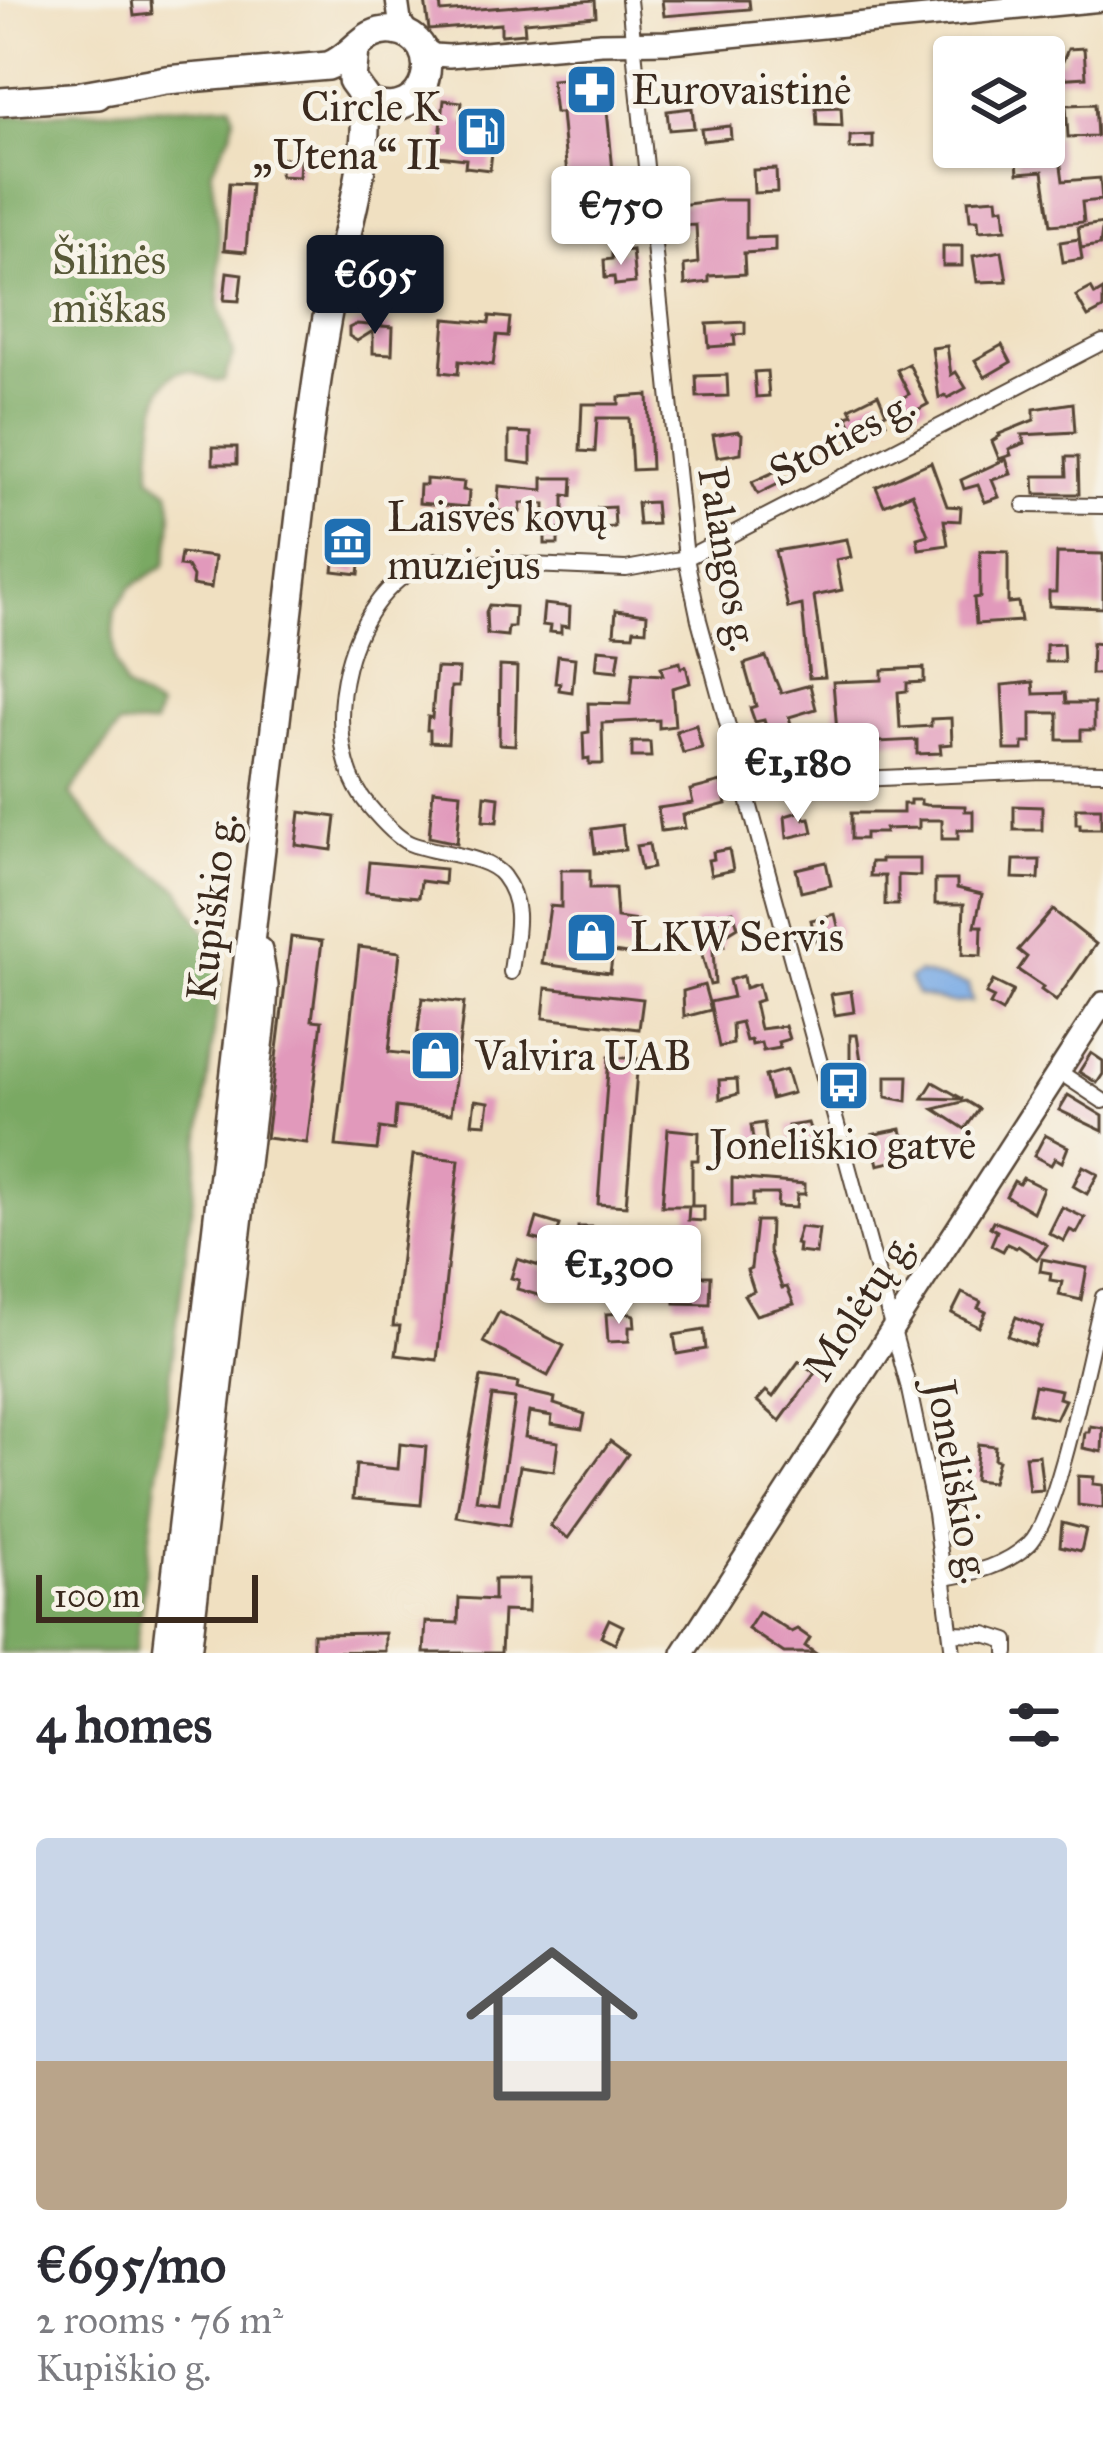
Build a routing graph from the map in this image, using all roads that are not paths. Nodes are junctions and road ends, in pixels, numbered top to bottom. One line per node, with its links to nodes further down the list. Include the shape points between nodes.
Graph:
1 (383, 0): 6 (main road, via 380,22)
2 (397, 0): 5 (main road, via 400,22)
3 (629, 0): 7 (street, Palangos g.)
4 (1102, 0): 7 (main road)
5 (415, 41): 6 (highway, via 391,30); 7 (main road, via 449,56); 8 (highway, via 427,66)
6 (362, 42): 9 (highway, via 350,70); 10 (highway, via 340,62 314,69)
7 (635, 44): 8 (main road, via 602,56 451,70); 17 (street, Palangos g.)
8 (422, 87): 12 (highway)
9 (358, 92): 10 (highway, via 329,81); 12 (highway, via 377,106); 13 (highway, Kupiškio g., via 367,111)
10 (82, 95): 11 (highway)
11 (0, 102)
12 (397, 106): 13 (highway, Kupiškio g., via 384,116)
13 (359, 173): 20 (highway, Kupiškio g., via 312,411)
14 (1103, 342): 17 (street, Stoties g.)
15 (1024, 505): 16 (street)
16 (1103, 506)
17 (686, 558): 19 (street, Palangos g.); 21 (street, Stoties g., via 626,569 437,562 396,579 369,611 346,674 348,775 406,843 500,872 519,905)
18 (1103, 772): 19 (street)
19 (745, 784): 26 (street, Palangos g.)
20 (253, 917): 29 (highway, Kupiškio g.); 30 (highway, via 262,1021)
21 (511, 972)
22 (1103, 1003): 23 (main road, Molėtų g.)
23 (1058, 1071): 24 (street); 26 (main road, Molėtų g.)
24 (1103, 1101)
25 (1103, 1297): 27 (street, via 1053,1498 1033,1541 1001,1564)
26 (892, 1324): 27 (street, Joneliškio g., via 926,1460); 31 (main road, Molėtų g.)
27 (944, 1578): 28 (street, Joneliškio g.)
28 (951, 1633): 32 (street, Joneliškio g.); 33 (street, via 1007,1641)
29 (167, 1653)
30 (188, 1653)
31 (683, 1653)
32 (953, 1653)
33 (1007, 1653)

